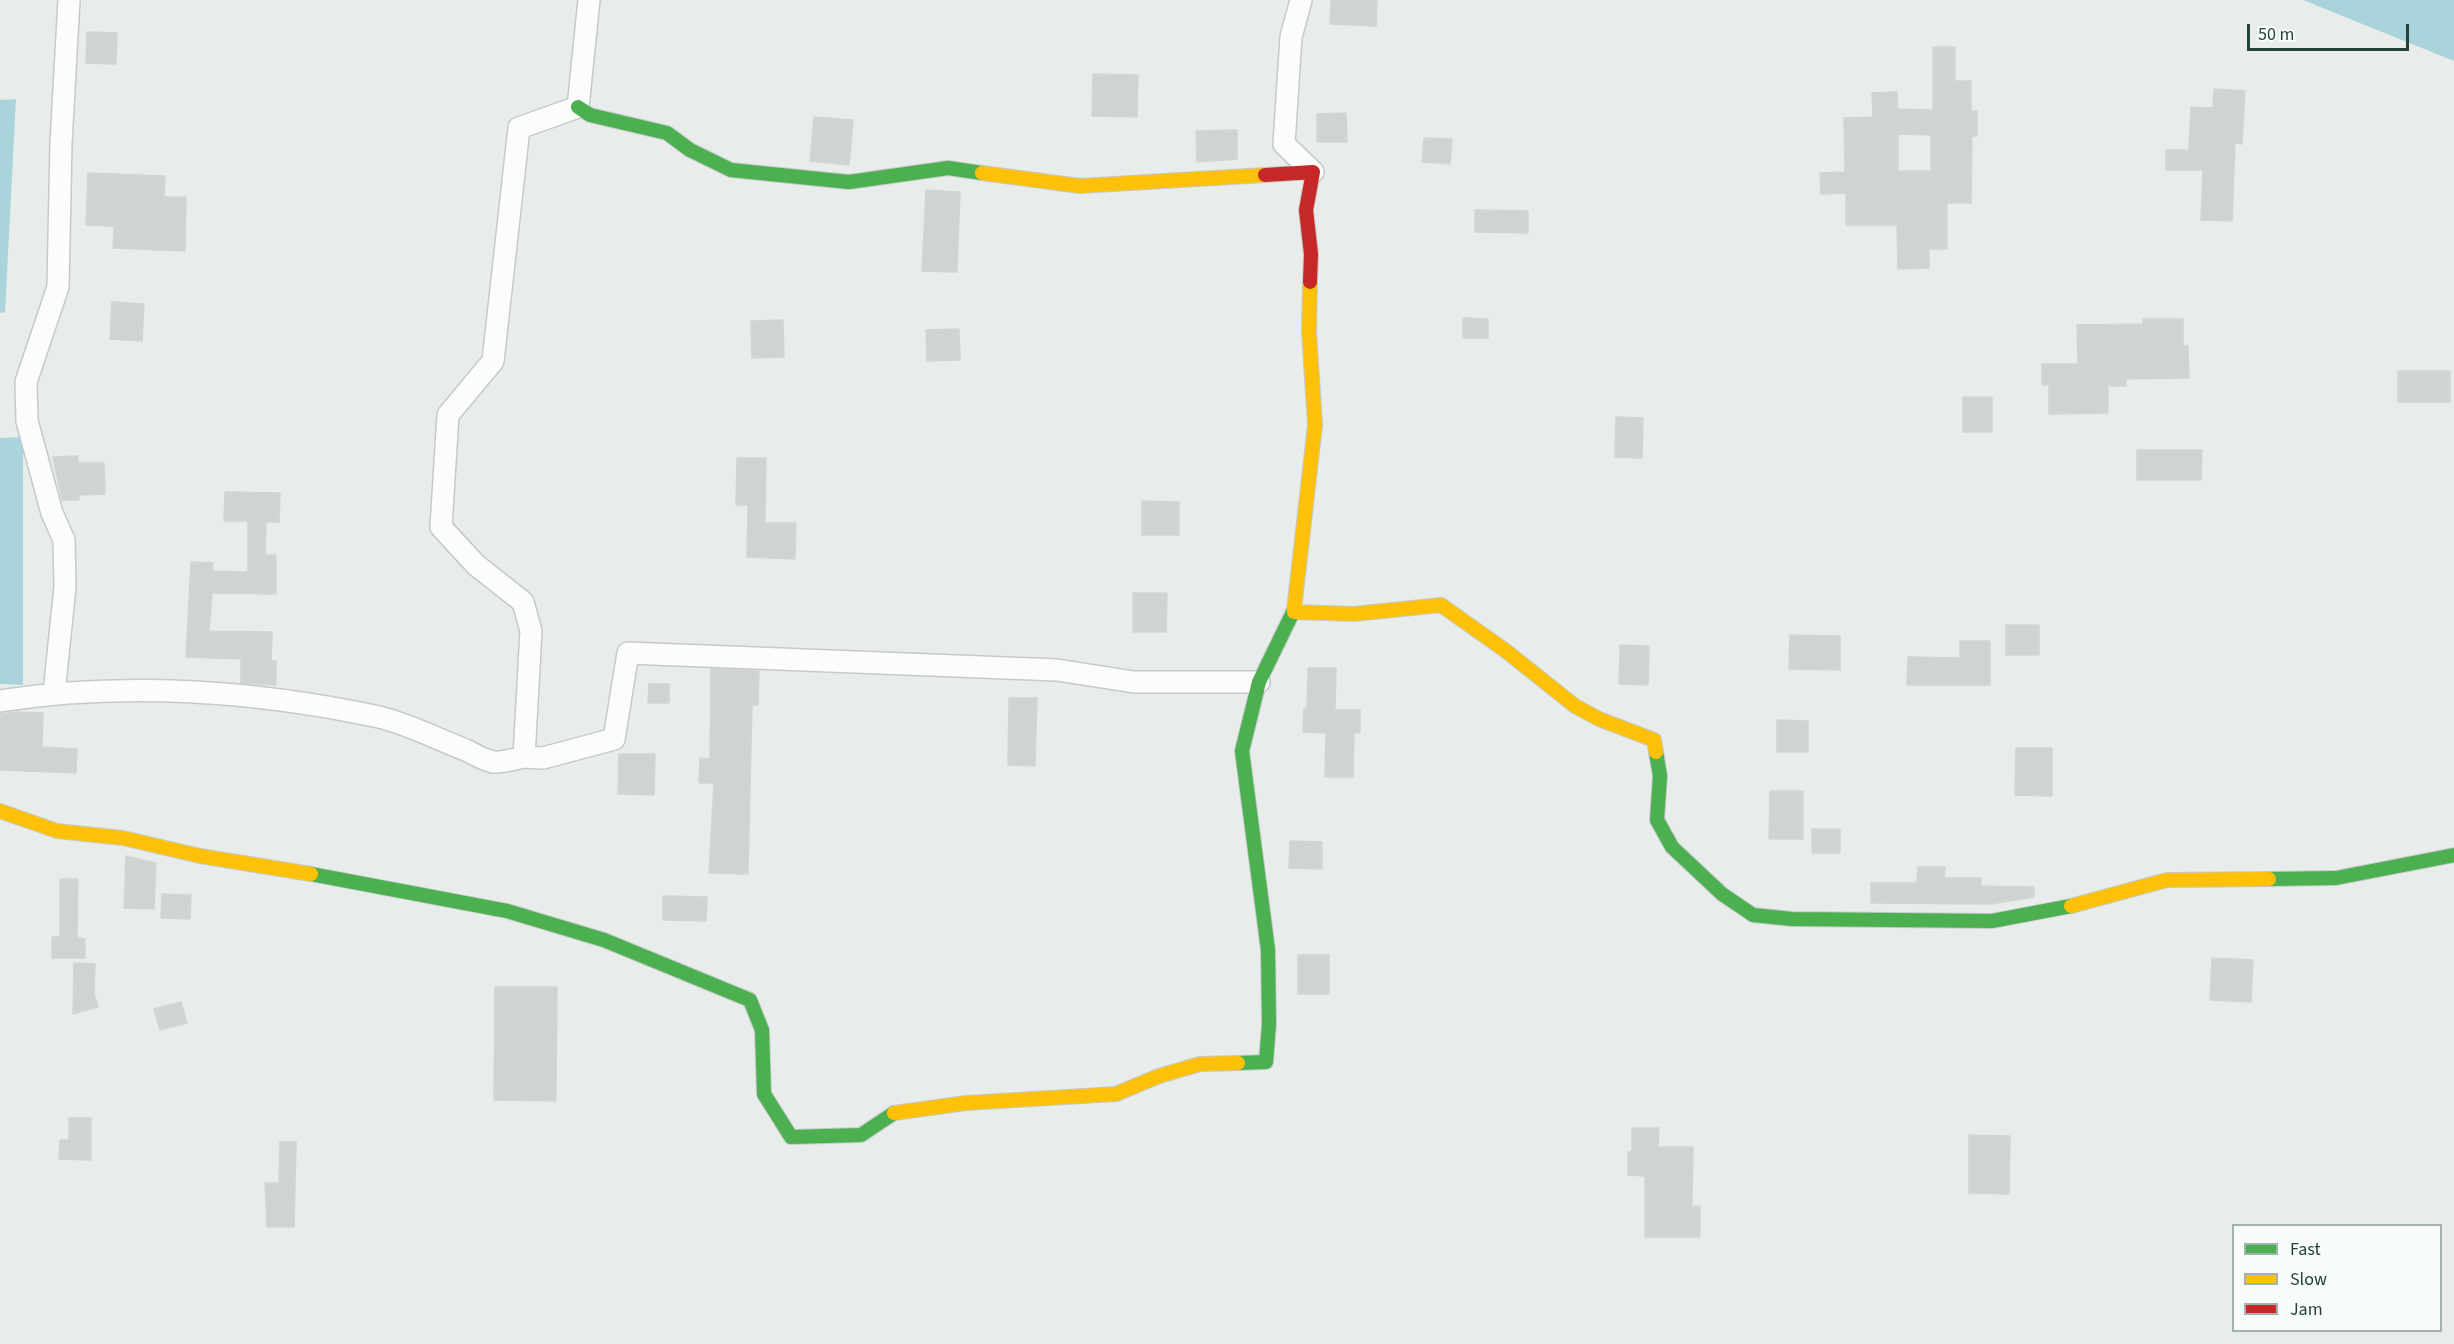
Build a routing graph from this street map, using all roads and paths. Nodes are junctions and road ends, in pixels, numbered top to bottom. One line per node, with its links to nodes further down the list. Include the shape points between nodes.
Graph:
1 (69, 0): 8 (street, via 58,287 26,382 27,421 52,513 64,540 64,598)
2 (589, 0): 4 (street)
3 (1301, 0): 5 (street, via 1291,37 1284,144)
4 (578, 107): 5 (street, via 590,116 667,133 690,150 731,170 849,182 948,168 1080,186); 10 (street, via 519,128 493,361 448,415 441,527 476,565 523,602 531,631)
5 (1312, 172): 6 (street, via 1305,210 1311,254 1309,332 1314,425)
6 (1294, 612): 7 (street); 12 (street, via 1354,614 1441,606 1575,706 1654,740 1660,776 1656,820 1672,847 1722,894 1753,915 1792,919 1992,921 2044,913 2167,880 2336,878)
7 (1258, 682): 10 (street, via 1134,682 1057,670 628,654 614,739 543,758); 11 (street, via 1242,766 1266,908 1272,1016 1266,1062 1200,1064 1116,1094 966,1103 895,1112 861,1135 791,1137 764,1094 762,1030 750,1000 603,940 507,911 416,892 200,856 123,838 57,831)
8 (54, 693): 9 (street); 10 (street, via 203,694 330,707 389,719 494,762)
9 (0, 701)
10 (524, 757)
11 (0, 810)
12 (2454, 855)

